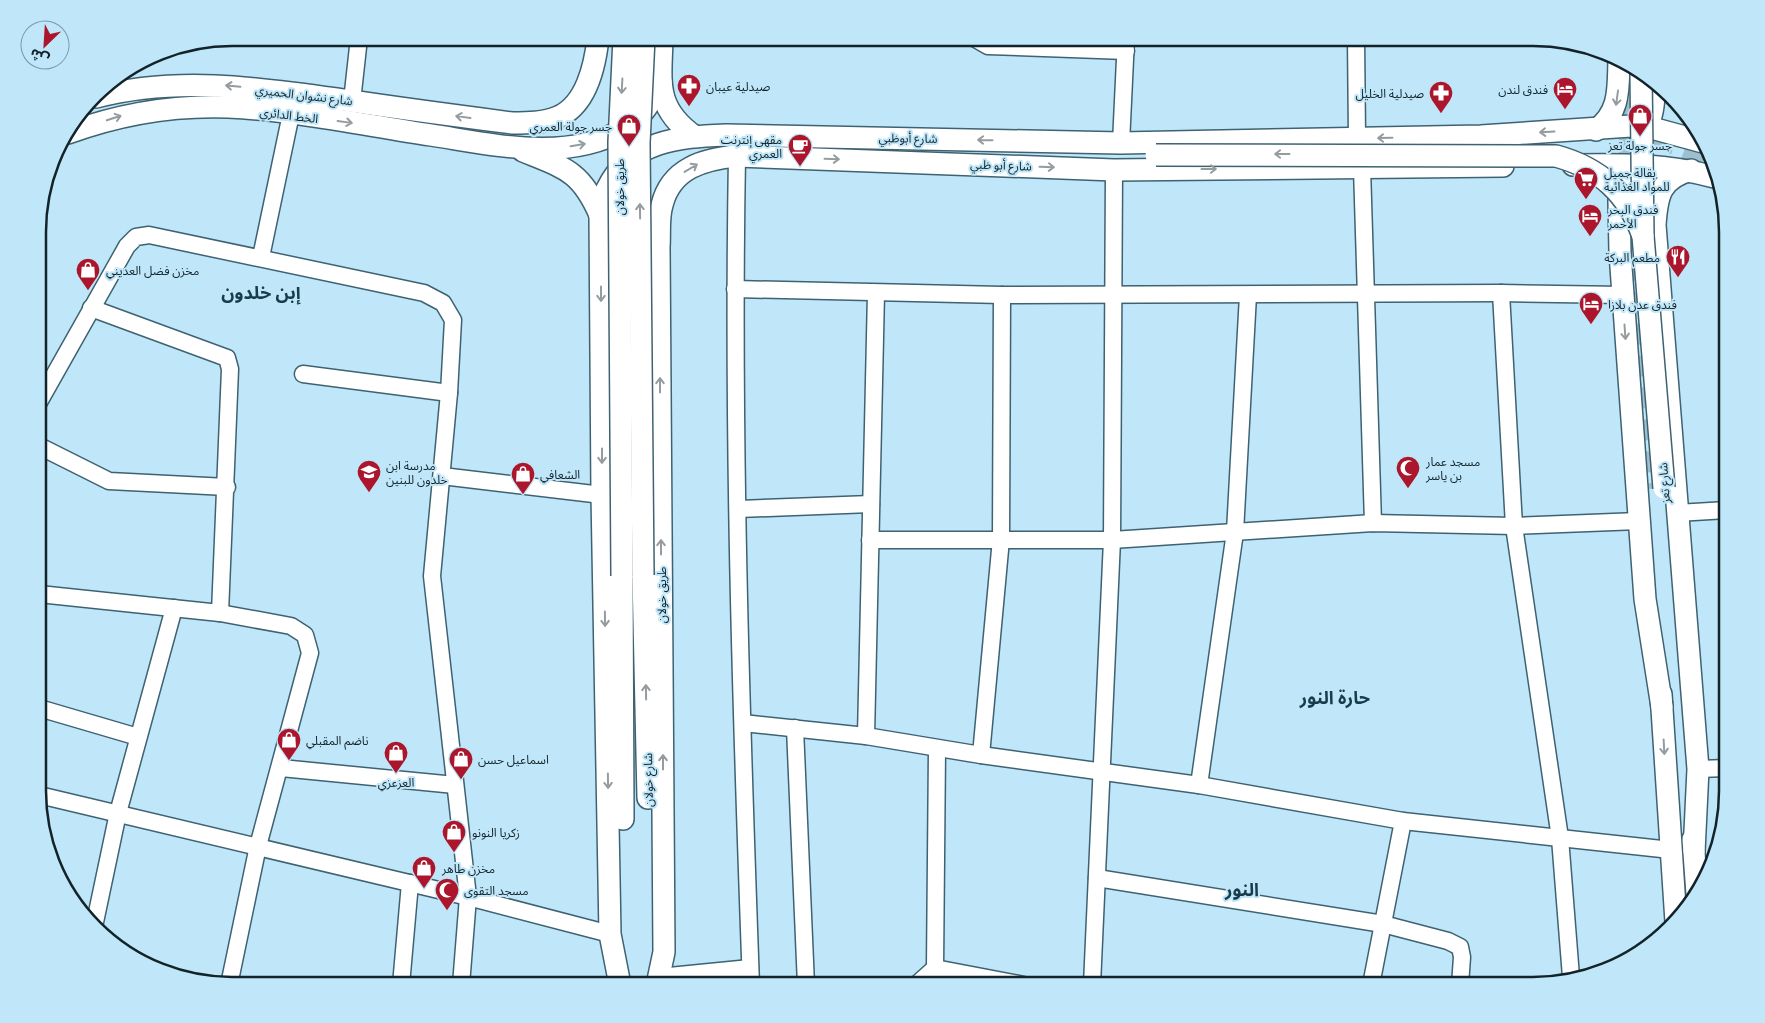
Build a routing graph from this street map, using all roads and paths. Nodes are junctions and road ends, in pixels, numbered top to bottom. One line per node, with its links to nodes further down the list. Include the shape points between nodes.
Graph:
1 (358, 46): 14 (street)
2 (596, 46): 14 (main road, شارع نشوان الحميري, one-way to 14, via 585,89 575,106 558,117 536,122 512,123)
3 (624, 46): 74 (main road, طريق خولان, one-way to 74, bridge, via 619,142)
4 (644, 46): 73 (main road, طريق خولان, one-way to 4, bridge, via 639,143)
5 (662, 46): 9 (main road)
6 (1126, 46): 25 (street)
7 (1356, 46): 23 (street)
8 (1618, 66): 18 (main road, one-way to 18, via 1616,106 1611,116)
9 (661, 82): 21 (main road, via 666,107 678,124); 26 (main road, one-way to 9, via 561,147 592,142 624,129 648,108)
10 (1642, 82): 40 (main road, شارع تعز, bridge)
11 (1655, 92): 16 (main road)
12 (108, 94): 14 (main road, شارع نشوان الحميري, one-way to 12, via 269,90 177,84)
13 (1658, 95): 20 (main road, via 1674,122)
14 (352, 101)
15 (291, 114): 17 (main road, الخط الدائري, one-way to 15, via 123,115 177,107); 26 (main road, الخط الدائري, one-way to 26); 44 (street)
16 (1648, 127): 18 (main road, شارع أبوظبي); 19 (main road, شارع أبوظبي); 29 (main road, via 1632,149)
17 (77, 130)
18 (1596, 130): 22 (main road, شارع أبوظبي, one-way to 22)
19 (1676, 133): 24 (main road, شارع أبوظبي); 31 (main road, via 1648,145)
20 (1690, 133)
21 (694, 136): 27 (main road, شارع أبوظبي); 39 (main road, شارع أبوظبي, via 667,140 642,150 622,167 607,189)
22 (1481, 136): 23 (main road, شارع أبوظبي, one-way to 23); 32 (main road, via 1492,138 1498,147 1494,162)
23 (1357, 138): 25 (main road, شارع أبوظبي)
24 (1694, 139)
25 (1122, 143): 27 (main road, شارع أبوظبي, one-way to 27); 40 (main road, one-way to 25, bridge, via 1631,208 1612,184 1576,161 1556,156 1156,155)
26 (512, 146): 39 (main road, via 562,166 580,179)
27 (766, 146): 28 (main road, شارع أبو ظبي); 34 (main road, شارع أبو ظبي, one-way to 34)
28 (737, 156): 37 (main road, شارع أبو ظبي, one-way to 28, via 671,184 688,167 711,158); 45 (street)
29 (1606, 164): 30 (main road, شارع أبو ظبي); 31 (main road, شارع أبو ظبي)
30 (1566, 165): 32 (main road, شارع أبو ظبي); 38 (main road, via 1599,184 1612,197)
31 (1628, 165): 35 (main road, شارع أبو ظبي); 38 (main road, via 1620,188)
32 (1484, 166): 33 (main road, شارع أبو ظبي)
33 (1362, 168): 34 (main road, شارع أبو ظبي, one-way to 33); 48 (street)
34 (1114, 170): 51 (street)
35 (1691, 170): 36 (main road, شارع أبو ظبي); 40 (main road, via 1668,180 1660,192)
36 (1710, 176)
37 (662, 204): 42 (main road, طريق خولان)
38 (1619, 213): 43 (main road)
39 (600, 215): 41 (main road, طريق خولان)
40 (1650, 244): 43 (main road, via 1652,241 1647,237 1636,235 1625,241); 60 (main road, شارع تعز, bridge); 65 (main road)
41 (601, 245): 42 (main road); 61 (main road, طريق خولان, one-way to 61)
42 (659, 247): 116 (main road, طريق خولان, one-way to 42, via 664,942)
43 (1620, 253): 49 (main road)
44 (261, 257): 53 (street, via 149,235 136,237 127,246); 56 (street, via 424,293 443,303 453,320)
45 (735, 289): 46 (street); 63 (street)
46 (876, 293): 50 (street); 62 (street)
47 (1501, 293): 48 (street); 49 (street); 68 (street)
48 (1365, 294): 52 (street); 67 (street)
49 (1623, 295): 66 (main road, one-way to 66)
50 (1002, 296): 51 (street); 70 (street)
51 (1112, 296): 52 (street); 72 (street)
52 (1248, 296): 69 (street)
53 (91, 308): 55 (street); 59 (street, via 227,358 230,368)
54 (303, 374): 56 (street)
55 (46, 389)
56 (449, 393): 58 (street)
57 (46, 450): 59 (street, via 109,481)
58 (442, 476): 61 (street); 90 (street, via 432,576)
59 (227, 488): 77 (street)
60 (1656, 488): 78 (main road, شارع تعز); 98 (main road, شارع تعز)
61 (602, 495): 106 (main road, طريق خولان, one-way to 106)
62 (871, 504): 63 (street); 71 (street)
63 (739, 509): 80 (street)
64 (1719, 510): 65 (street)
65 (1677, 513): 88 (main road)
66 (1639, 520): 68 (street); 78 (main road, via 1644,599)
67 (1373, 523): 68 (street); 69 (street)
68 (1514, 526): 95 (street)
69 (1235, 532): 72 (street); 91 (street)
70 (1002, 539): 71 (street); 72 (street); 85 (street)
71 (870, 540): 82 (street)
72 (1112, 540): 89 (street)
73 (643, 575): 115 (main road, شارع خولان, one-way to 73)
74 (622, 576): 114 (main road, شارع خولان)
75 (46, 595): 76 (street)
76 (174, 608): 77 (street); 83 (street)
77 (220, 613): 86 (street, via 291,626 305,634 310,653)
78 (1662, 707): 97 (main road, شارع تعز, one-way to 97)
79 (46, 710): 83 (street)
80 (743, 723): 81 (street); 107 (street)
81 (795, 728): 82 (street); 119 (street)
82 (866, 736): 84 (street)
83 (138, 737): 93 (street)
84 (937, 749): 85 (street); 108 (street)
85 (981, 756): 89 (street)
86 (281, 768): 90 (street); 96 (street)
87 (1719, 768): 88 (street)
88 (1698, 769): 98 (main road)
89 (1102, 772): 91 (street); 99 (street)
90 (455, 785): 102 (street)
91 (1199, 785): 94 (street)
92 (46, 797): 93 (street)
93 (118, 813): 96 (street); 104 (street)
94 (1403, 821): 95 (street); 105 (street)
95 (1560, 838): 97 (street); 109 (street)
96 (258, 846): 101 (street); 110 (street)
97 (1671, 850): 103 (main road, شارع تعز)
98 (1694, 852): 100 (main road, شارع تعز)
99 (1097, 878): 105 (street); 122 (street)
100 (1696, 880)
101 (410, 883): 102 (street); 111 (street)
102 (468, 897): 106 (street); 112 (street)
103 (1675, 910)
104 (96, 917)
105 (1383, 924): 123 (street); 124 (street, via 1460,947)
106 (610, 934): 113 (main road, طريق خولان)
107 (750, 968): 117 (street); 118 (street)
108 (935, 968): 120 (street); 121 (street)
109 (1571, 973)
110 (231, 977)
111 (402, 977)
112 (462, 977)
113 (620, 977)
114 (622, 977)
115 (656, 977)
116 (657, 977)
117 (694, 977)
118 (751, 977)
119 (806, 977)
120 (925, 977)
121 (982, 977)
122 (1092, 977)
123 (1372, 977)
124 (1461, 977)

